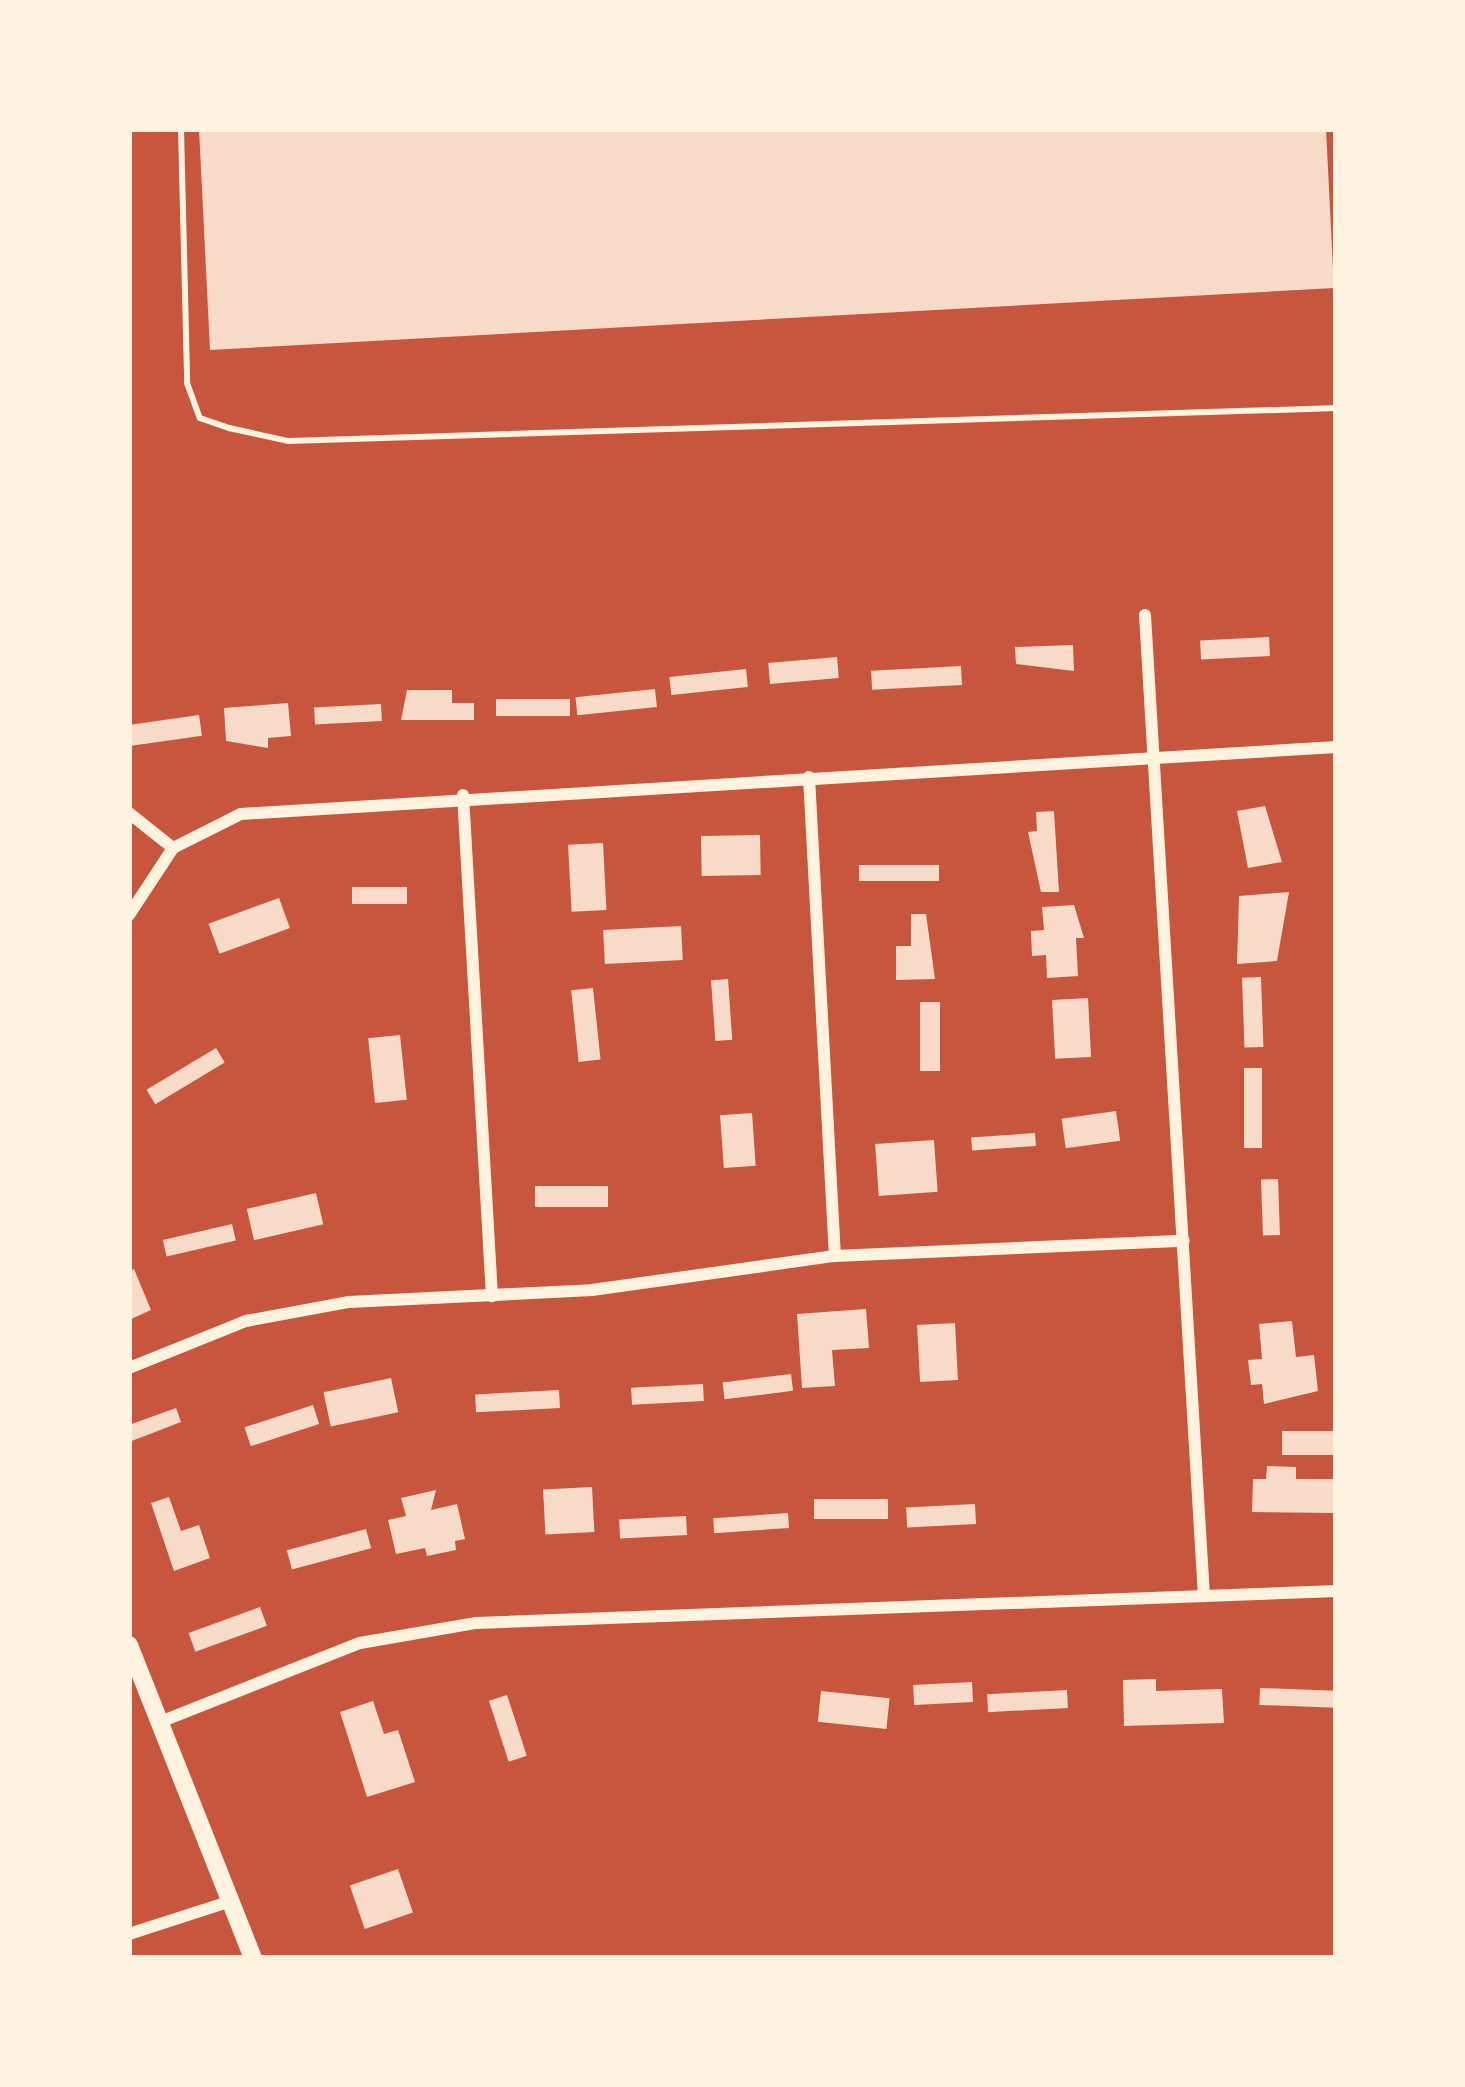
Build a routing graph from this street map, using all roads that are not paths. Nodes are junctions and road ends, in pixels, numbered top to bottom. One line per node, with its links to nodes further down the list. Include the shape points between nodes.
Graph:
1 (182, 129): 2 (lane, via 187,383 200,418 229,428 288,441)
2 (1336, 408)
3 (1145, 615): 5 (street)
4 (1336, 747): 5 (street)
5 (1154, 756): 6 (street); 11 (street)
6 (809, 777): 7 (street); 12 (street)
7 (463, 795): 9 (street, via 241,814); 13 (street)
8 (129, 813): 9 (street)
9 (173, 848): 10 (street)
10 (129, 915)
11 (1184, 1241): 12 (street); 16 (street)
12 (835, 1256): 13 (street)
13 (492, 1296): 14 (street, via 292,1310)
14 (129, 1368)
15 (1336, 1591): 16 (street)
16 (1204, 1596): 18 (street, via 476,1623 361,1643)
17 (129, 1645): 18 (main road)
18 (160, 1722): 19 (main road)
19 (231, 1901): 20 (street); 21 (main road)
20 (129, 1934)
21 (253, 1958)

